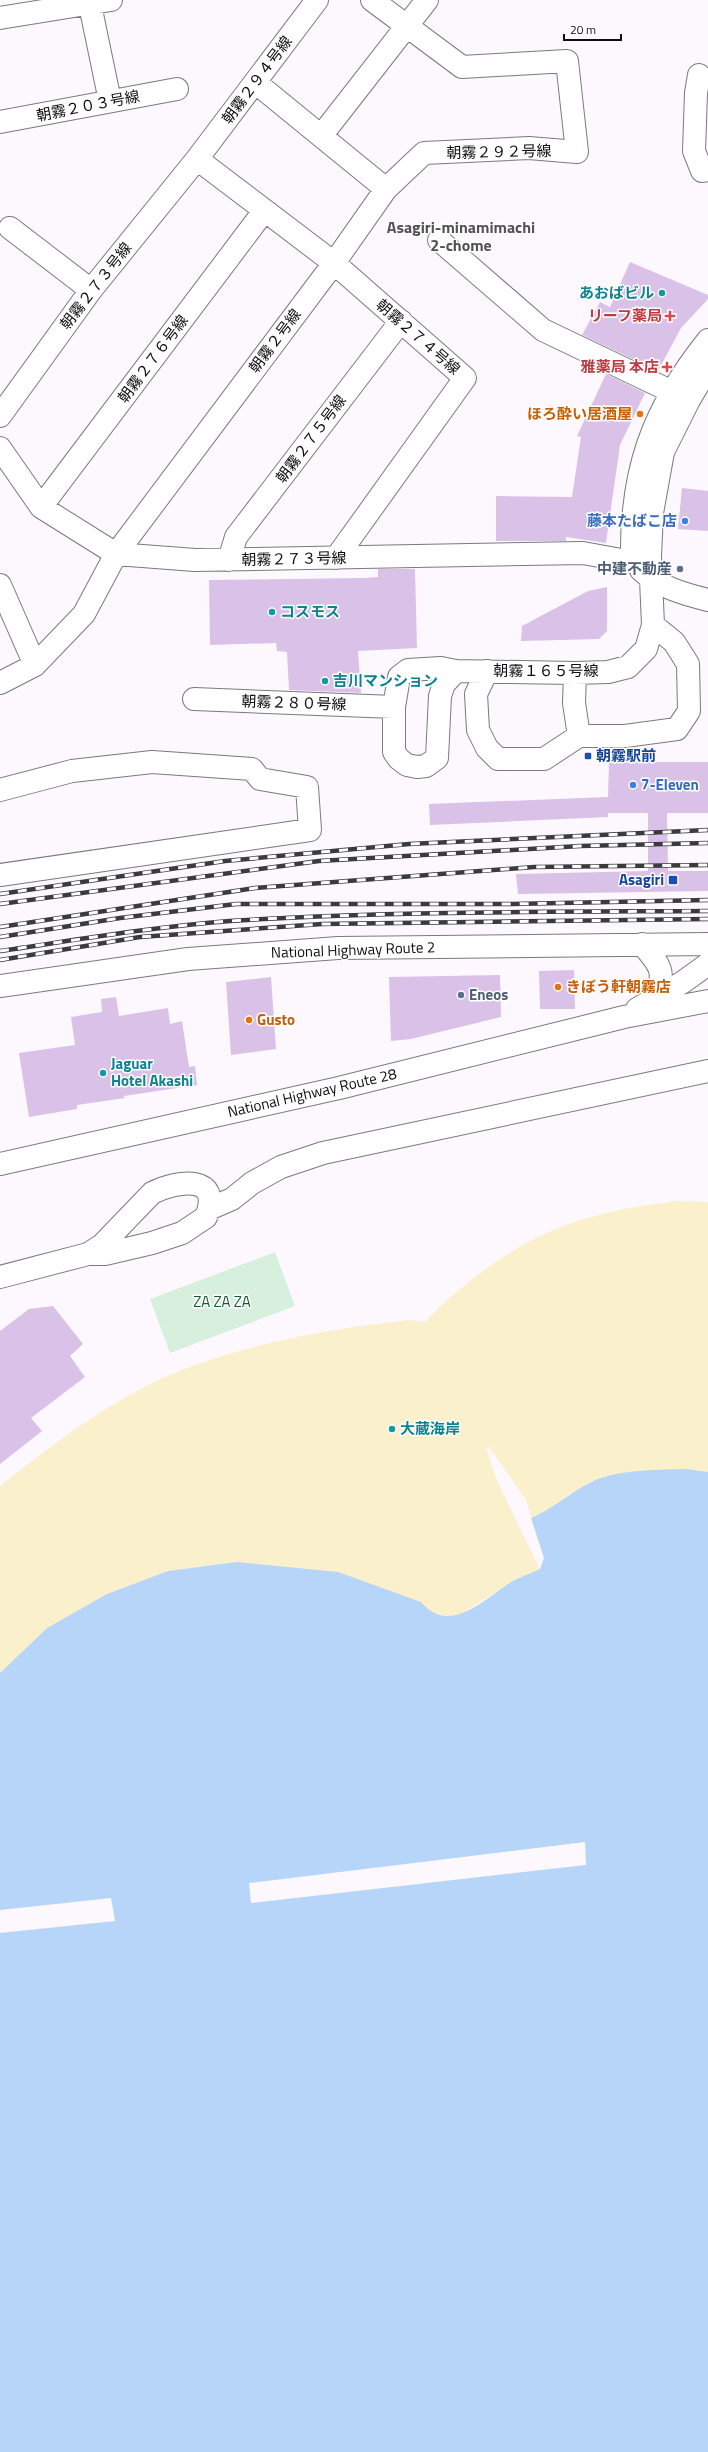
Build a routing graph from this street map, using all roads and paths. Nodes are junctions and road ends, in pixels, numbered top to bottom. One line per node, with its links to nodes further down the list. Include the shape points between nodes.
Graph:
1 (111, 0): 5 (main road)
2 (317, 0): 9 (main road, 朝霧２９４号線)
3 (372, 0): 7 (main road)
4 (427, 0): 7 (main road)
5 (89, 2): 6 (main road); 11 (main road)
6 (0, 18)
7 (406, 25): 13 (main road); 16 (main road, 朝霧２９２号線, via 462,67 567,61 577,152 529,148 424,153)
8 (699, 75): 15 (main road, via 694,151 702,171)
9 (255, 82): 13 (main road); 14 (main road, 朝霧２９４号線)
10 (176, 89): 11 (main road, 朝霧２０３号線)
11 (110, 101): 12 (main road, 朝霧２０３号線)
12 (0, 122)
13 (321, 136): 16 (main road)
14 (197, 159): 17 (main road, 朝霧２７４号線); 21 (main road, 朝霧２７３号線)
15 (708, 170)
16 (386, 189): 20 (main road, 朝霧２号線)
17 (264, 210): 20 (main road, 朝霧２７４号線); 28 (main road, 朝霧２７６号線)
18 (10, 228): 21 (main road)
19 (439, 240): 25 (main road, via 543,330)
20 (334, 263): 22 (main road, 朝霧２７４号線); 29 (main road, 朝霧２号線)
21 (91, 290): 26 (main road, 朝霧２７３号線)
22 (400, 321): 30 (main road, 朝霧２７４号線, via 465,378); 31 (main road, 朝霧２７５号線, via 236,537)
23 (706, 345): 25 (main road, 朝霧１６５号線)
24 (708, 368): 25 (main road, 朝霧１６５号線)
25 (680, 396): 32 (main road, 朝霧１６５号線, via 656,421 641,465 632,540); 33 (main road, 朝霧１６５号線, via 663,452 652,513)
26 (0, 416)
27 (0, 448): 28 (main road, 朝霧２７３号線)
28 (41, 507): 29 (main road, 朝霧２７３号線)
29 (116, 554): 31 (main road, 朝霧２７３号線); 37 (main road, 朝霧２号線, via 84,614)
30 (336, 558): 31 (main road, 朝霧２７３号線); 32 (main road, 朝霧２７３号線, via 583,553)
31 (229, 560)
32 (632, 562): 33 (main road)
33 (650, 578): 35 (main road, via 682,594); 36 (main road, 朝霧１６５号線)
34 (0, 585): 37 (main road)
35 (708, 600)
36 (653, 625): 40 (main road, 朝霧１６５号線, via 646,649 628,666 608,672); 44 (main road, via 674,642 688,664 689,711 677,729 625,736)
37 (35, 666): 41 (main road, 朝霧２号線)
38 (456, 671): 39 (main road, 朝霧１６５号線); 43 (main road, 朝霧１６５号線, via 441,668 408,670 399,677); 43 (main road, 朝霧１６５号線, via 444,684 440,696 437,758 426,766 407,765 399,760 394,752)
39 (487, 671): 40 (main road, 朝霧１６５号線); 44 (main road, via 476,694 478,730 487,748 498,759 544,759)
40 (575, 673): 44 (main road, via 574,703)
41 (0, 684)
42 (194, 699): 43 (main road, 朝霧２８０号線)
43 (394, 707)
44 (579, 736)
45 (0, 790): 46 (main road, via 72,771 152,762 252,769 260,779 307,787 310,830)
46 (0, 875)
47 (642, 944): 48 (main road, National Highway Route 2); 50 (main road, National Highway Route 2, via 338,948 188,959); 51 (main road, via 654,958 661,973 660,986)
48 (708, 944)
49 (708, 964): 51 (main road, National Highway Route 28, via 684,982)
50 (0, 986)
51 (653, 999): 53 (main road, National Highway Route 28)
52 (708, 1001): 53 (main road, National Highway Route 28)
53 (624, 1017): 55 (main road, National Highway Route 28, via 339,1088)
54 (708, 1070): 56 (main road, via 323,1153 281,1167 252,1183 232,1199)
55 (0, 1164)
56 (209, 1209): 57 (main road, via 206,1217 182,1233 105,1254); 57 (main road, via 210,1200 203,1186 193,1182 162,1187 152,1193 102,1245)
57 (88, 1254): 58 (main road)
58 (0, 1276)

